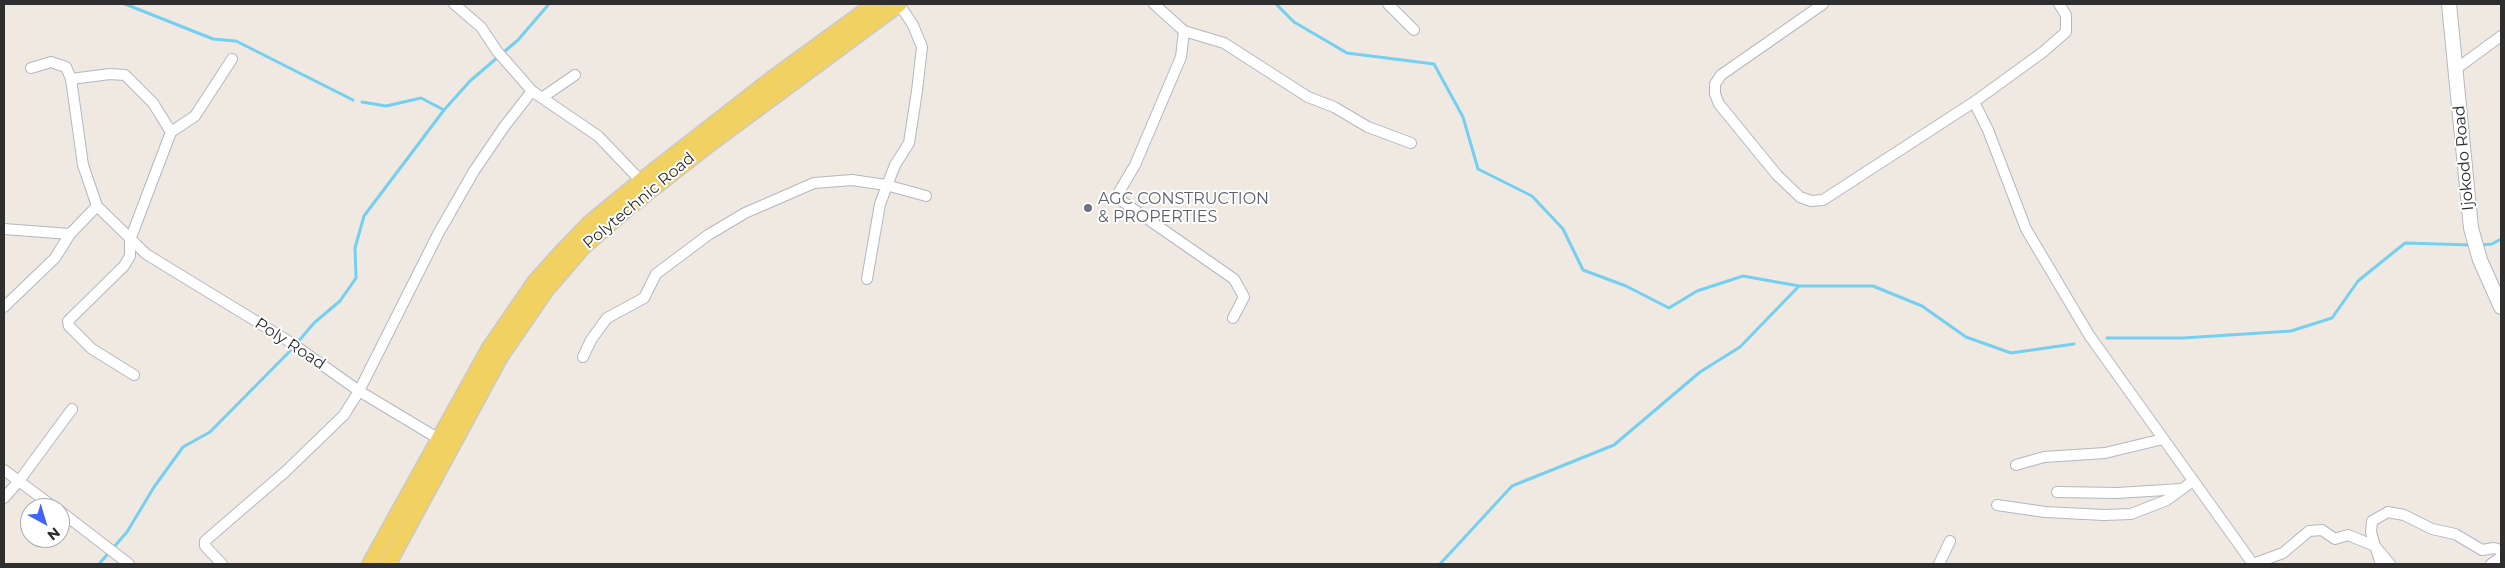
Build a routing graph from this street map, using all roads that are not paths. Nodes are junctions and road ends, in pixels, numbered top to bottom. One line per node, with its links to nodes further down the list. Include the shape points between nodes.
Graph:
1 (454, 4): 17 (street, via 481,27)
2 (876, 4): 23 (main road, Polytechnic Road, via 772,79)
3 (899, 4): 22 (street, via 922,47 909,143); 23 (main road, Polytechnic Road)
4 (1154, 4): 10 (street)
5 (1388, 4): 9 (street)
6 (1822, 4): 19 (street, via 1721,75 1715,84 1719,104 1777,175 1800,197 1811,201 1824,200)
7 (2059, 4): 19 (street, via 2066,15 2066,32)
8 (2449, 4): 14 (main road, Ijokodo Road)
9 (1414, 30)
10 (1184, 31): 21 (street, via 1224,43 1308,98 1334,107 1368,127); 32 (street, via 1181,57 1135,165 1116,197 1234,279 1244,298)
11 (2501, 36): 14 (street)
12 (232, 59): 20 (street, via 195,116)
13 (31, 68): 16 (street, via 59,63 66,67)
14 (2456, 69): 31 (main road, Ijokodo Road, via 2471,228 2480,260)
15 (575, 75): 18 (street)
16 (71, 79): 20 (street, via 125,75 153,103); 25 (street, via 82,165)
17 (532, 91): 18 (street); 35 (street, via 479,164 442,226)
18 (543, 97): 23 (street, via 598,136)
19 (1974, 102): 37 (street, via 2026,229 2089,335)
20 (171, 132): 28 (street)
21 (1411, 143)
22 (886, 185): 24 (street); 29 (street); 33 (street, via 852,180 814,183 745,213 708,235 656,274 644,298 607,318)
23 (645, 186): 38 (main road, Polytechnic Road, via 590,223 535,282 489,349)
24 (926, 196)
25 (96, 206): 27 (street); 28 (street, Poly Road)
26 (4, 229): 27 (street)
27 (70, 234): 30 (street, via 55,258)
28 (130, 240): 34 (street, via 130,256 124,266 68,322 92,349); 35 (street, Poly Road, via 146,254 290,342)
29 (867, 279)
30 (4, 307)
31 (2501, 307)
32 (1233, 318)
33 (583, 357)
34 (134, 375)
35 (359, 391): 38 (street, Poly Road); 54 (street, via 331,430 204,544)
36 (72, 409): 41 (street)
37 (2163, 440): 39 (street, via 2105,453 2044,457); 42 (street)
38 (446, 443): 55 (main road, Polytechnic Road); 56 (main road, Polytechnic Road)
39 (2016, 465)
40 (4, 470): 41 (street)
41 (19, 481): 45 (street); 46 (street)
42 (2193, 481): 43 (street); 50 (street, via 2253,564 2282,553 2309,531 2322,530 2335,539 2348,535)
43 (2182, 489): 44 (street); 47 (street, via 2167,500 2131,514 2044,512)
44 (2057, 492)
45 (4, 498)
46 (42, 498)
47 (1997, 505)
48 (70, 518): 53 (street)
49 (1950, 540): 57 (street)
50 (2375, 546): 51 (street, via 2372,521 2388,512 2455,534 2482,550); 58 (street); 59 (street)
51 (2501, 550)
52 (2501, 557): 60 (street)
53 (128, 563)
54 (222, 564)
55 (370, 564)
56 (388, 564)
57 (1939, 564)
58 (2381, 564)
59 (2390, 564)
60 (2491, 564)

